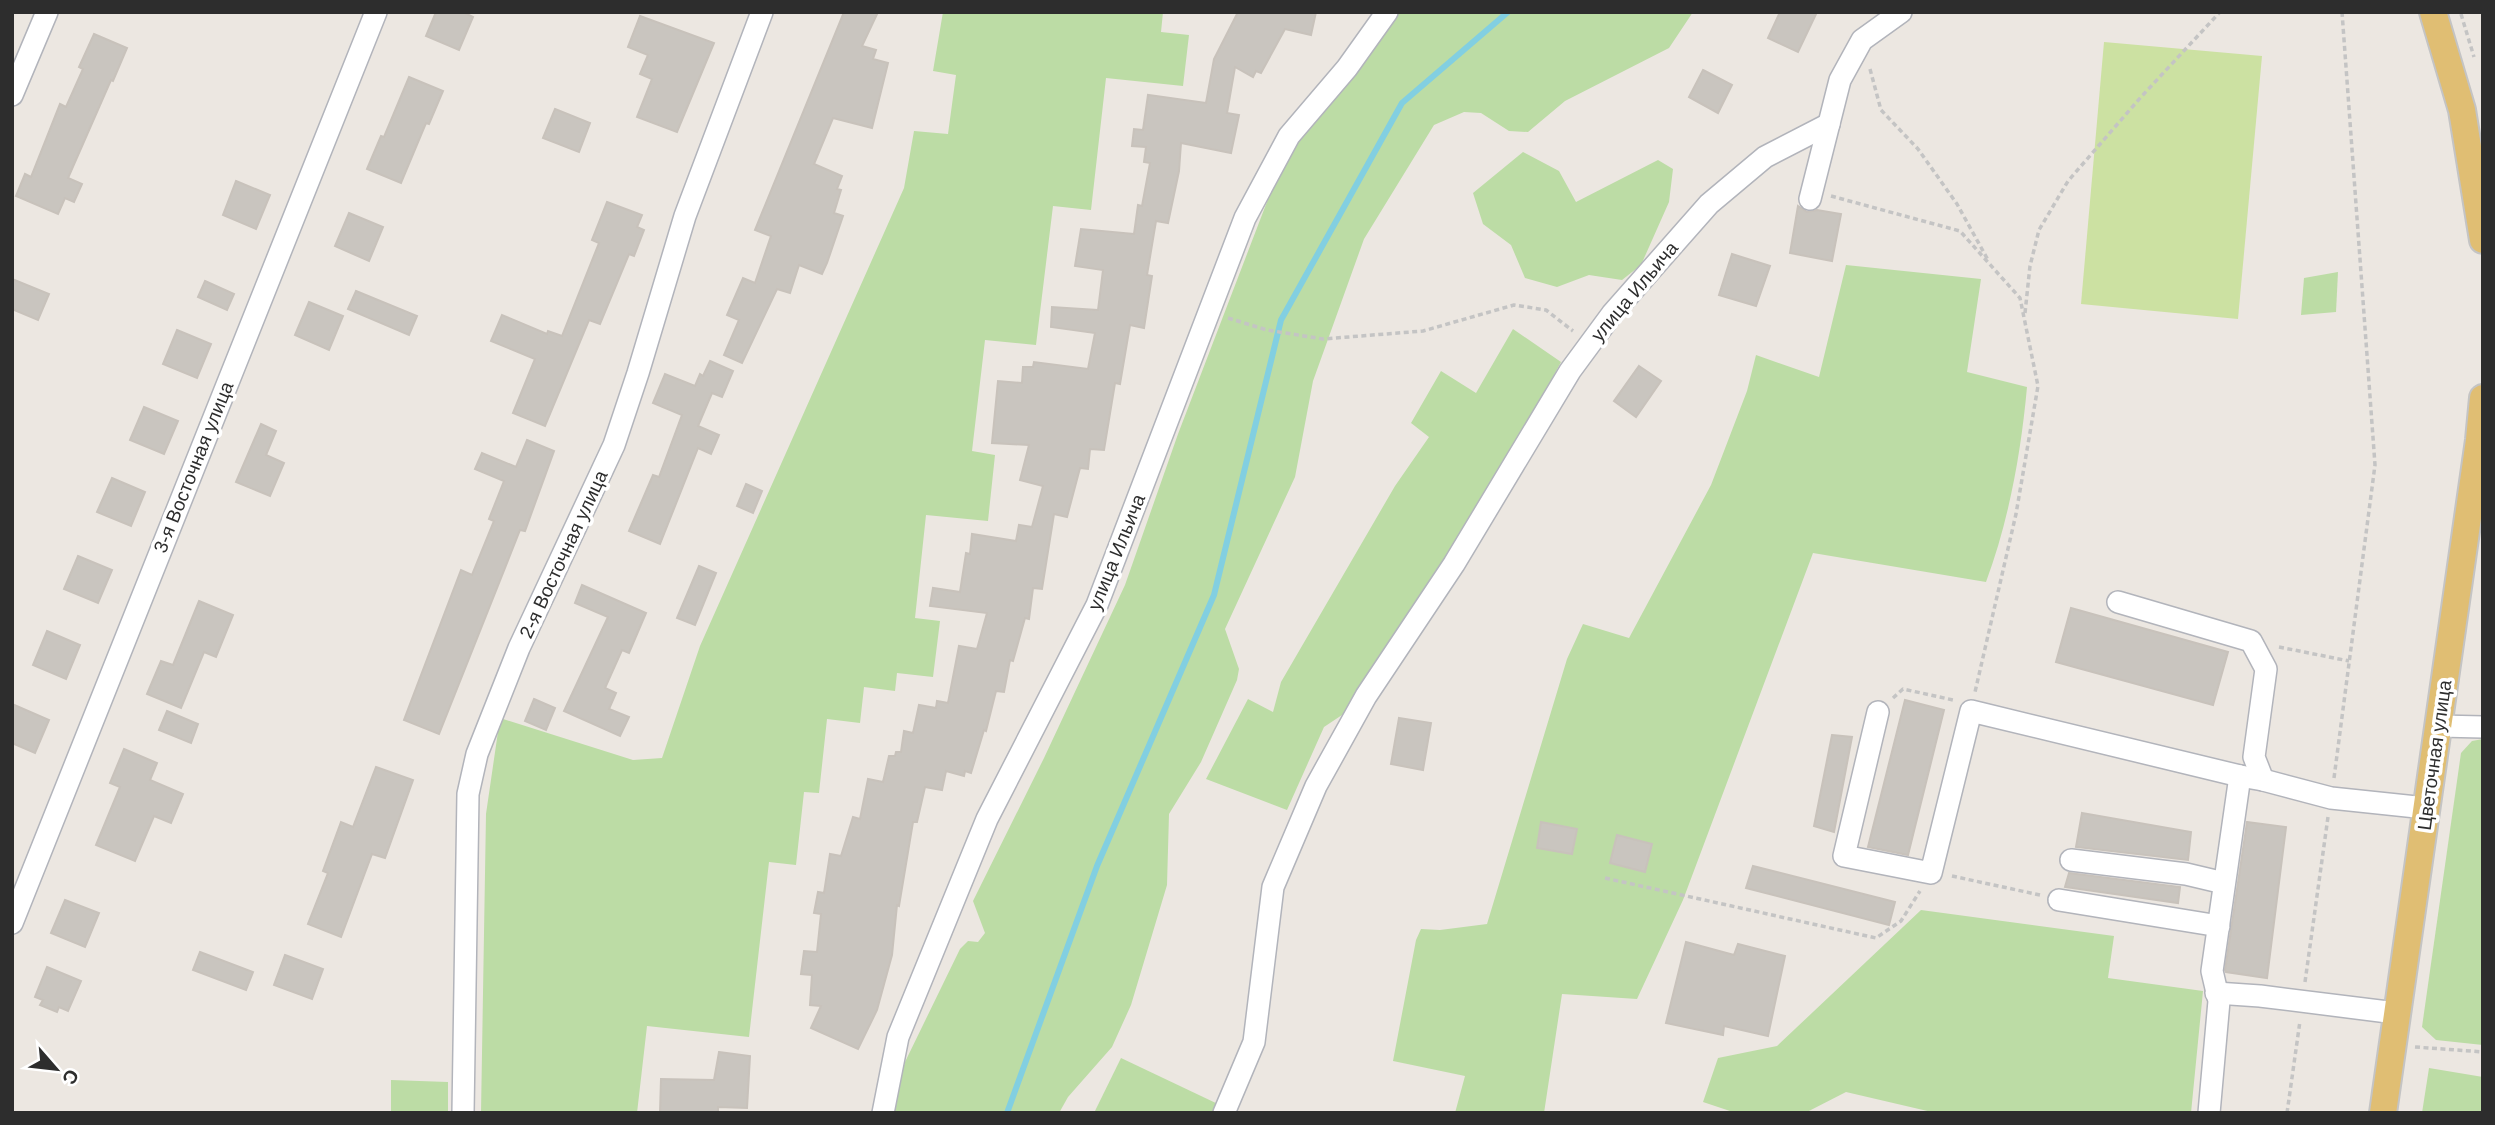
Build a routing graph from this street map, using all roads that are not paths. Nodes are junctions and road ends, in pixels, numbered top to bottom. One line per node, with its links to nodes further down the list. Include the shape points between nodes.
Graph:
1 (47, 12): 7 (street)
2 (376, 12): 22 (street, 3-я Восточная улица)
3 (762, 12): 26 (street, 2-я Восточная улица, via 685,215 614,445 519,648 477,754 468,794)
4 (1387, 12): 27 (street, улица Ильича, via 1289,136 1245,218 1097,605 987,819 903,1024)
5 (1901, 12): 8 (street, via 1862,40 1840,80)
6 (2433, 12): 10 (main road, via 2462,110)
7 (12, 95)
8 (1829, 124): 9 (street); 28 (street, улица Ильича, via 1765,157 1709,204 1612,314 1570,371 1454,564 1366,696 1316,786 1273,887 1254,1042)
9 (1810, 200)
10 (2483, 240)
11 (2483, 398): 14 (main road, Цветочная улица)
12 (2118, 602): 17 (street, via 2250,641 2266,669 2254,757)
13 (1878, 712): 16 (street, via 1843,856 1931,873 1972,708)
14 (2439, 726): 15 (street); 18 (main road, Цветочная улица)
15 (2483, 727)
16 (2239, 776): 17 (street); 20 (street)
17 (2263, 780): 18 (street, via 2331,798)
18 (2426, 808): 25 (main road, Цветочная улица)
19 (2071, 860): 20 (street)
20 (2224, 883): 23 (street)
21 (2059, 900): 23 (street)
22 (12, 923)
23 (2219, 926): 24 (street, via 2212,971)
24 (2216, 993): 25 (street); 29 (street)
25 (2396, 1013): 30 (main road, Цветочная улица)
26 (463, 1113)
27 (883, 1113)
28 (1224, 1113)
29 (2209, 1113)
30 (2383, 1113)

